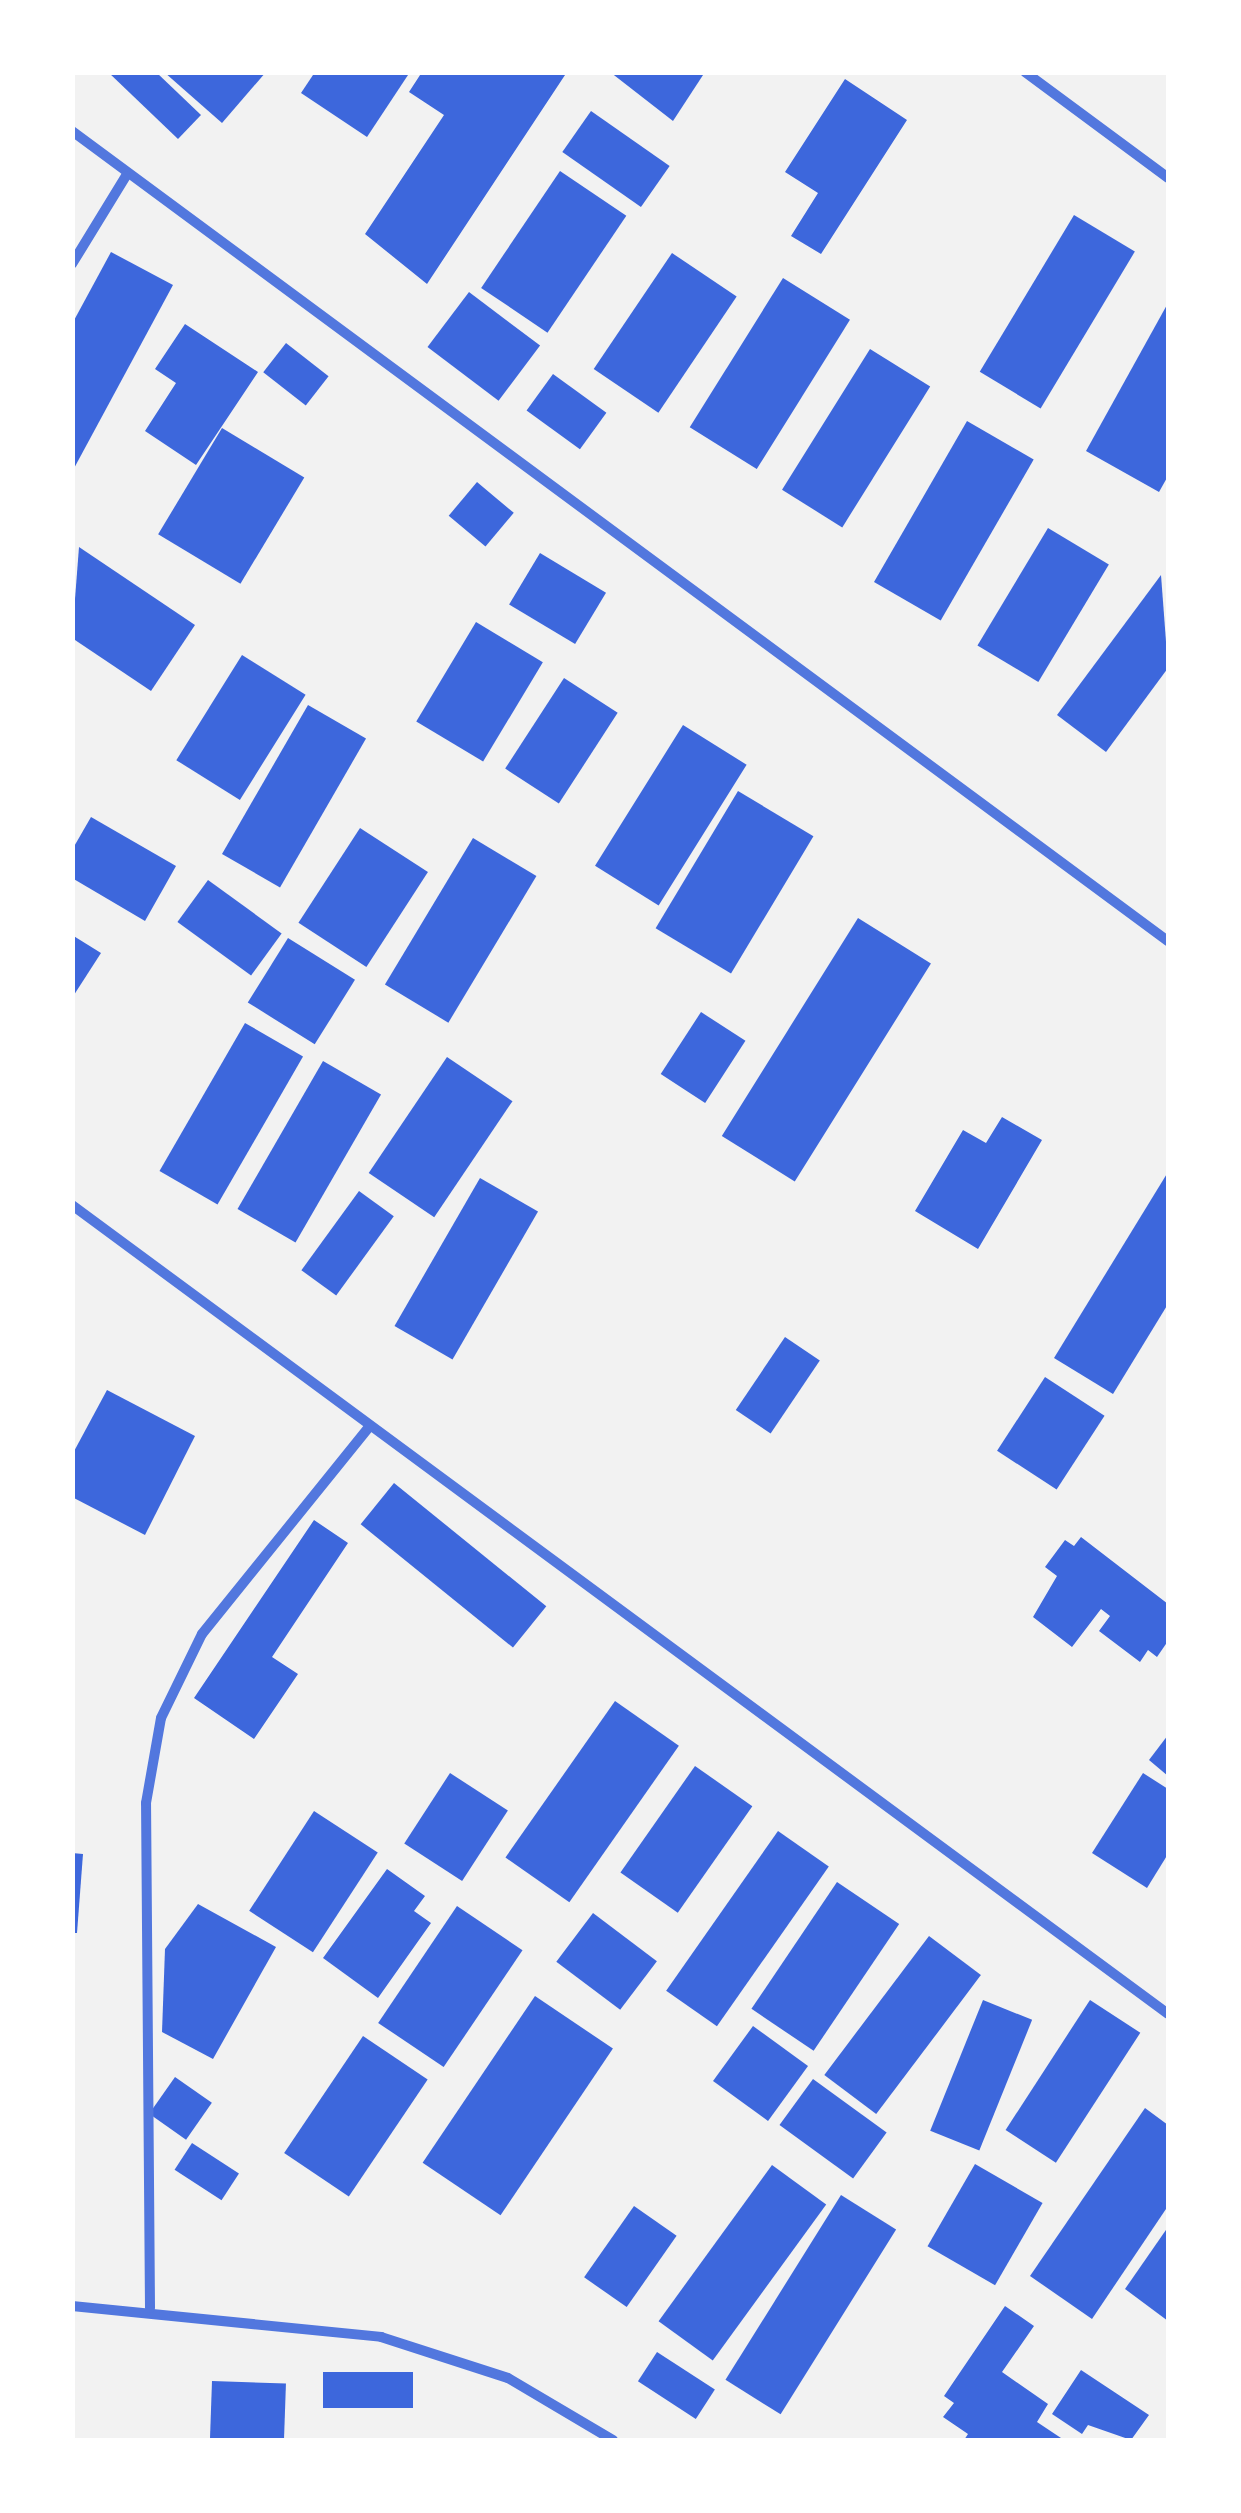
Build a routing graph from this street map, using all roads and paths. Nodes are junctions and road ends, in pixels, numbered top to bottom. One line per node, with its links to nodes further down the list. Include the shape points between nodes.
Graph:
1 (1024, 72): 4 (street)
2 (72, 131): 3 (street)
3 (126, 176): 5 (street); 6 (street)
4 (1168, 178)
5 (72, 264)
6 (1168, 941)
7 (72, 1204): 8 (street)
8 (369, 1427): 9 (street); 11 (street, via 202,1634 161,1718 146,1804)
9 (1168, 2014)
10 (72, 2306): 11 (street)
11 (150, 2308): 12 (street, via 381,2337 508,2378)
12 (614, 2440)

